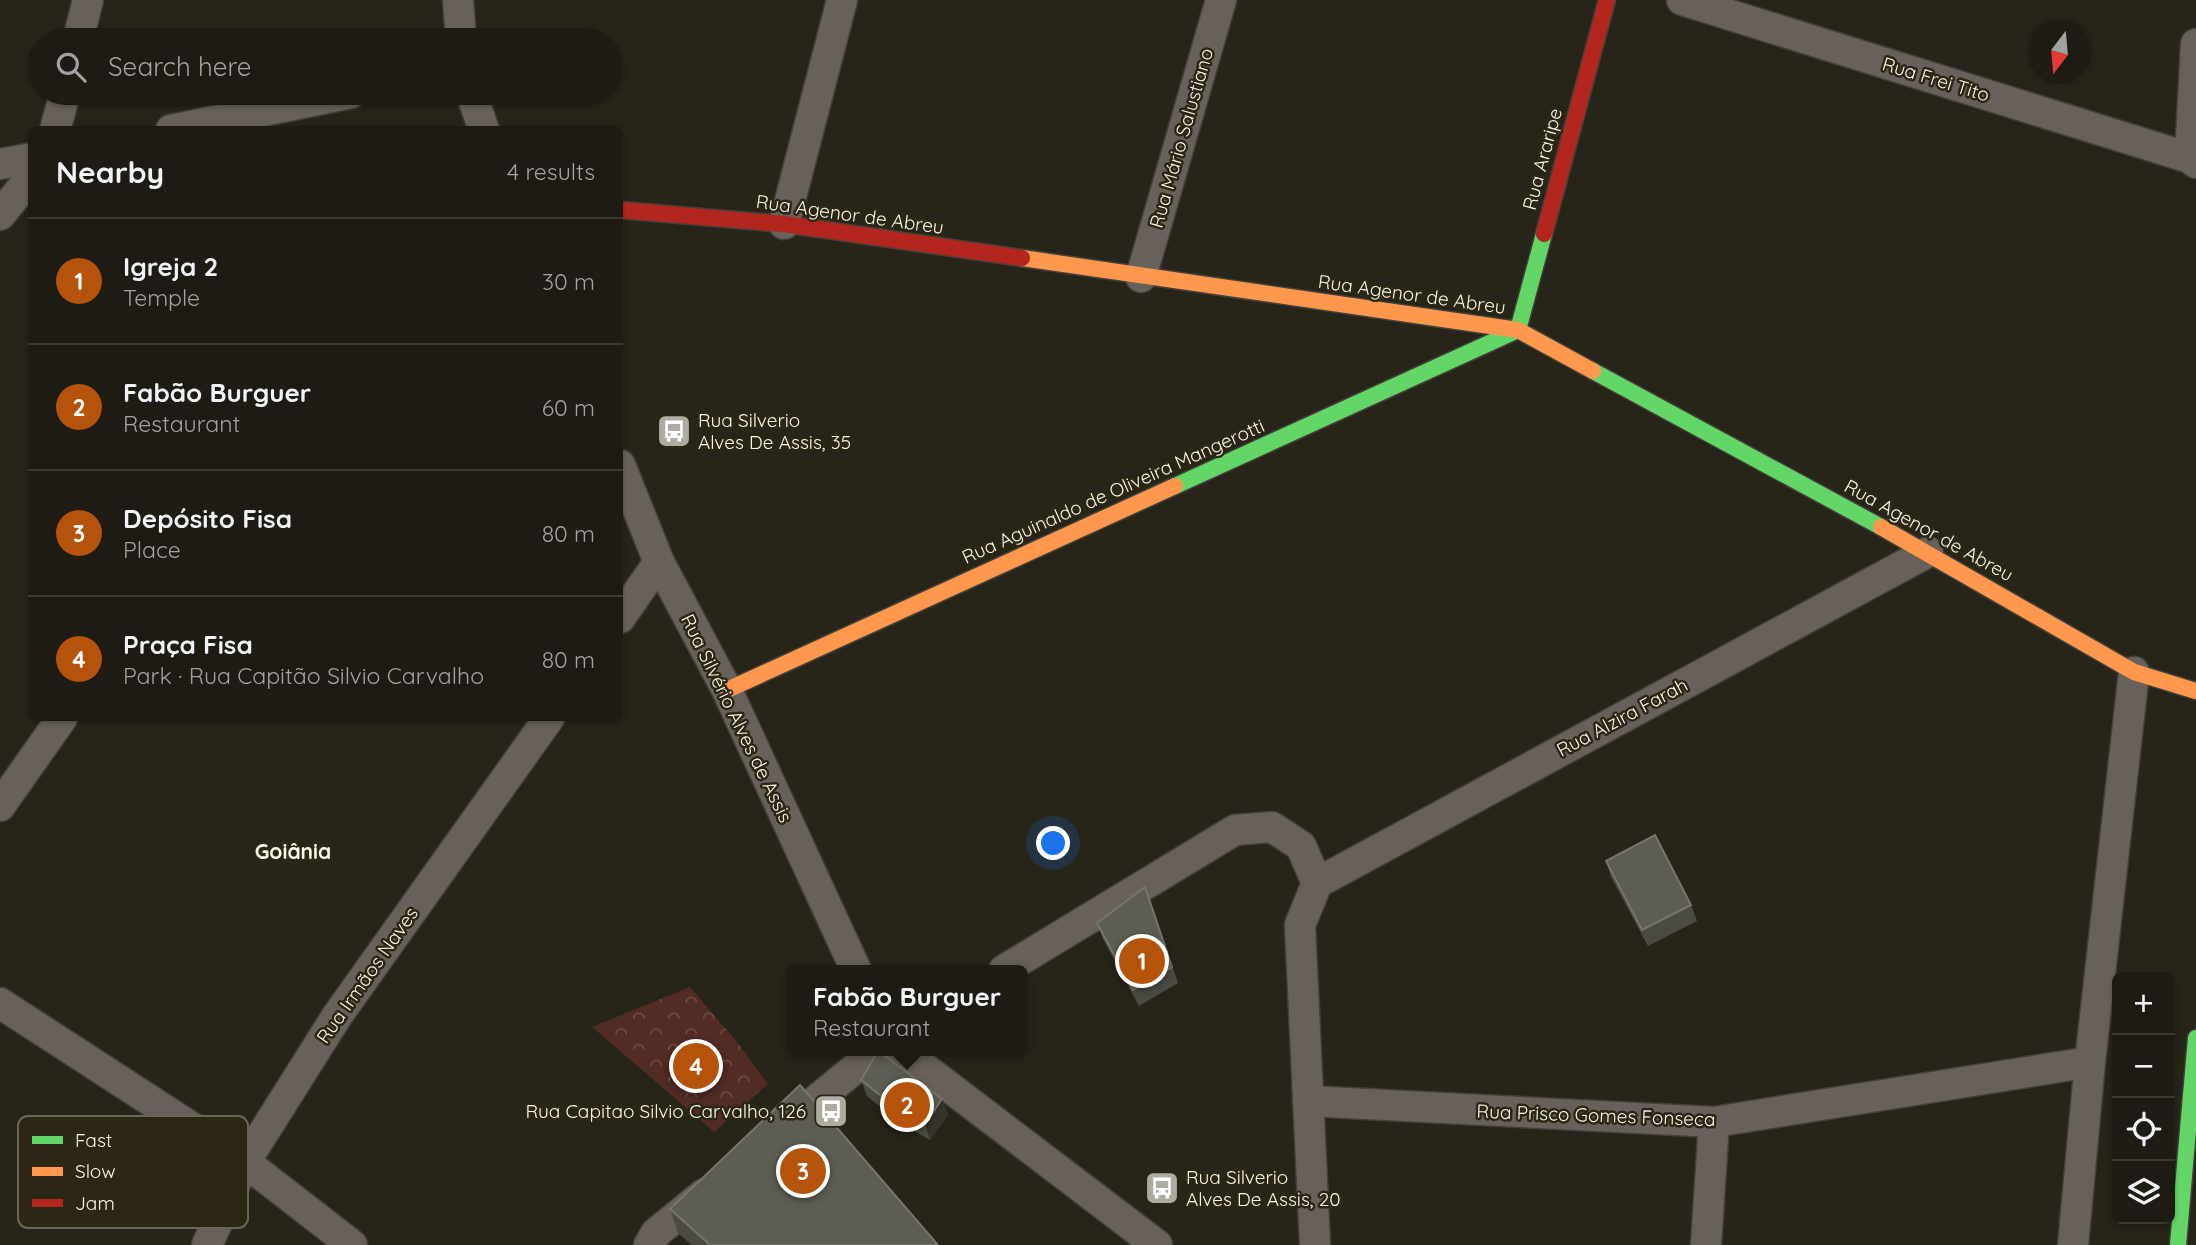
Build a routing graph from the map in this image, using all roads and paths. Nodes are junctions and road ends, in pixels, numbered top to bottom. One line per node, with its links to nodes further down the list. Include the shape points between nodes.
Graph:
1 (88, 0): 7 (street)
2 (458, 0): 8 (street)
3 (842, 0): 22 (street)
4 (1221, 0): 23 (street, Rua Mário Salustiano)
5 (1607, 0): 24 (street, Rua Araripe)
6 (1682, 0): 17 (street, Rua Frei Tito)
7 (81, 28)
8 (460, 28)
9 (2196, 44): 17 (street)
10 (62, 105): 13 (street)
11 (292, 105): 14 (street)
12 (475, 105): 15 (street)
13 (56, 126)
14 (190, 126)
15 (483, 126)
16 (28, 159): 18 (street)
17 (2193, 161)
18 (0, 164)
19 (28, 181): 21 (street)
20 (623, 210): 22 (street, Rua Agenor de Abreu)
21 (0, 215)
22 (784, 224): 23 (street, Rua Agenor de Abreu)
23 (1141, 277): 24 (street, Rua Agenor de Abreu)
24 (1518, 330): 26 (street, Rua Agenor de Abreu); 30 (street, Rua Aguinaldo de Oliveira Mangerotti)
25 (623, 472): 27 (street, Rua Silvério Alves de Assis)
26 (1928, 552): 29 (street, Rua Agenor de Abreu); 35 (street, Rua Alzira Farah)
27 (659, 562): 28 (street); 30 (street, Rua Silvério Alves de Assis)
28 (623, 614)
29 (2134, 672): 31 (street, Rua Agenor de Abreu); 42 (street)
30 (727, 690): 36 (street, Rua Silvério Alves de Assis)
31 (2196, 691)
32 (60, 721): 34 (street)
33 (547, 721): 47 (street, Rua Irmãos Naves, via 337,1016)
34 (0, 806)
35 (1317, 883): 37 (street, via 1301,846 1272,827 1235,830); 43 (street, via 1300,925)
36 (854, 965)
37 (1012, 965)
38 (0, 1003): 44 (street)
39 (2196, 1038): 58 (street)
40 (871, 1056): 46 (street)
41 (909, 1056): 54 (street)
42 (2091, 1062): 45 (street, Rua Prisco Gomes Fonseca); 57 (street)
43 (1308, 1101): 45 (street, Rua Prisco Gomes Fonseca); 55 (street)
44 (174, 1116)
45 (1714, 1122): 56 (street)
46 (761, 1146)
47 (248, 1157)
48 (248, 1164): 52 (street)
49 (730, 1172): 53 (street, via 656,1233)
50 (215, 1228): 51 (street, Rua Irmãos Naves)
51 (207, 1245)
52 (352, 1245)
53 (649, 1245)
54 (1157, 1245)
55 (1315, 1245)
56 (1706, 1245)
57 (2073, 1245)
58 (2178, 1245)

